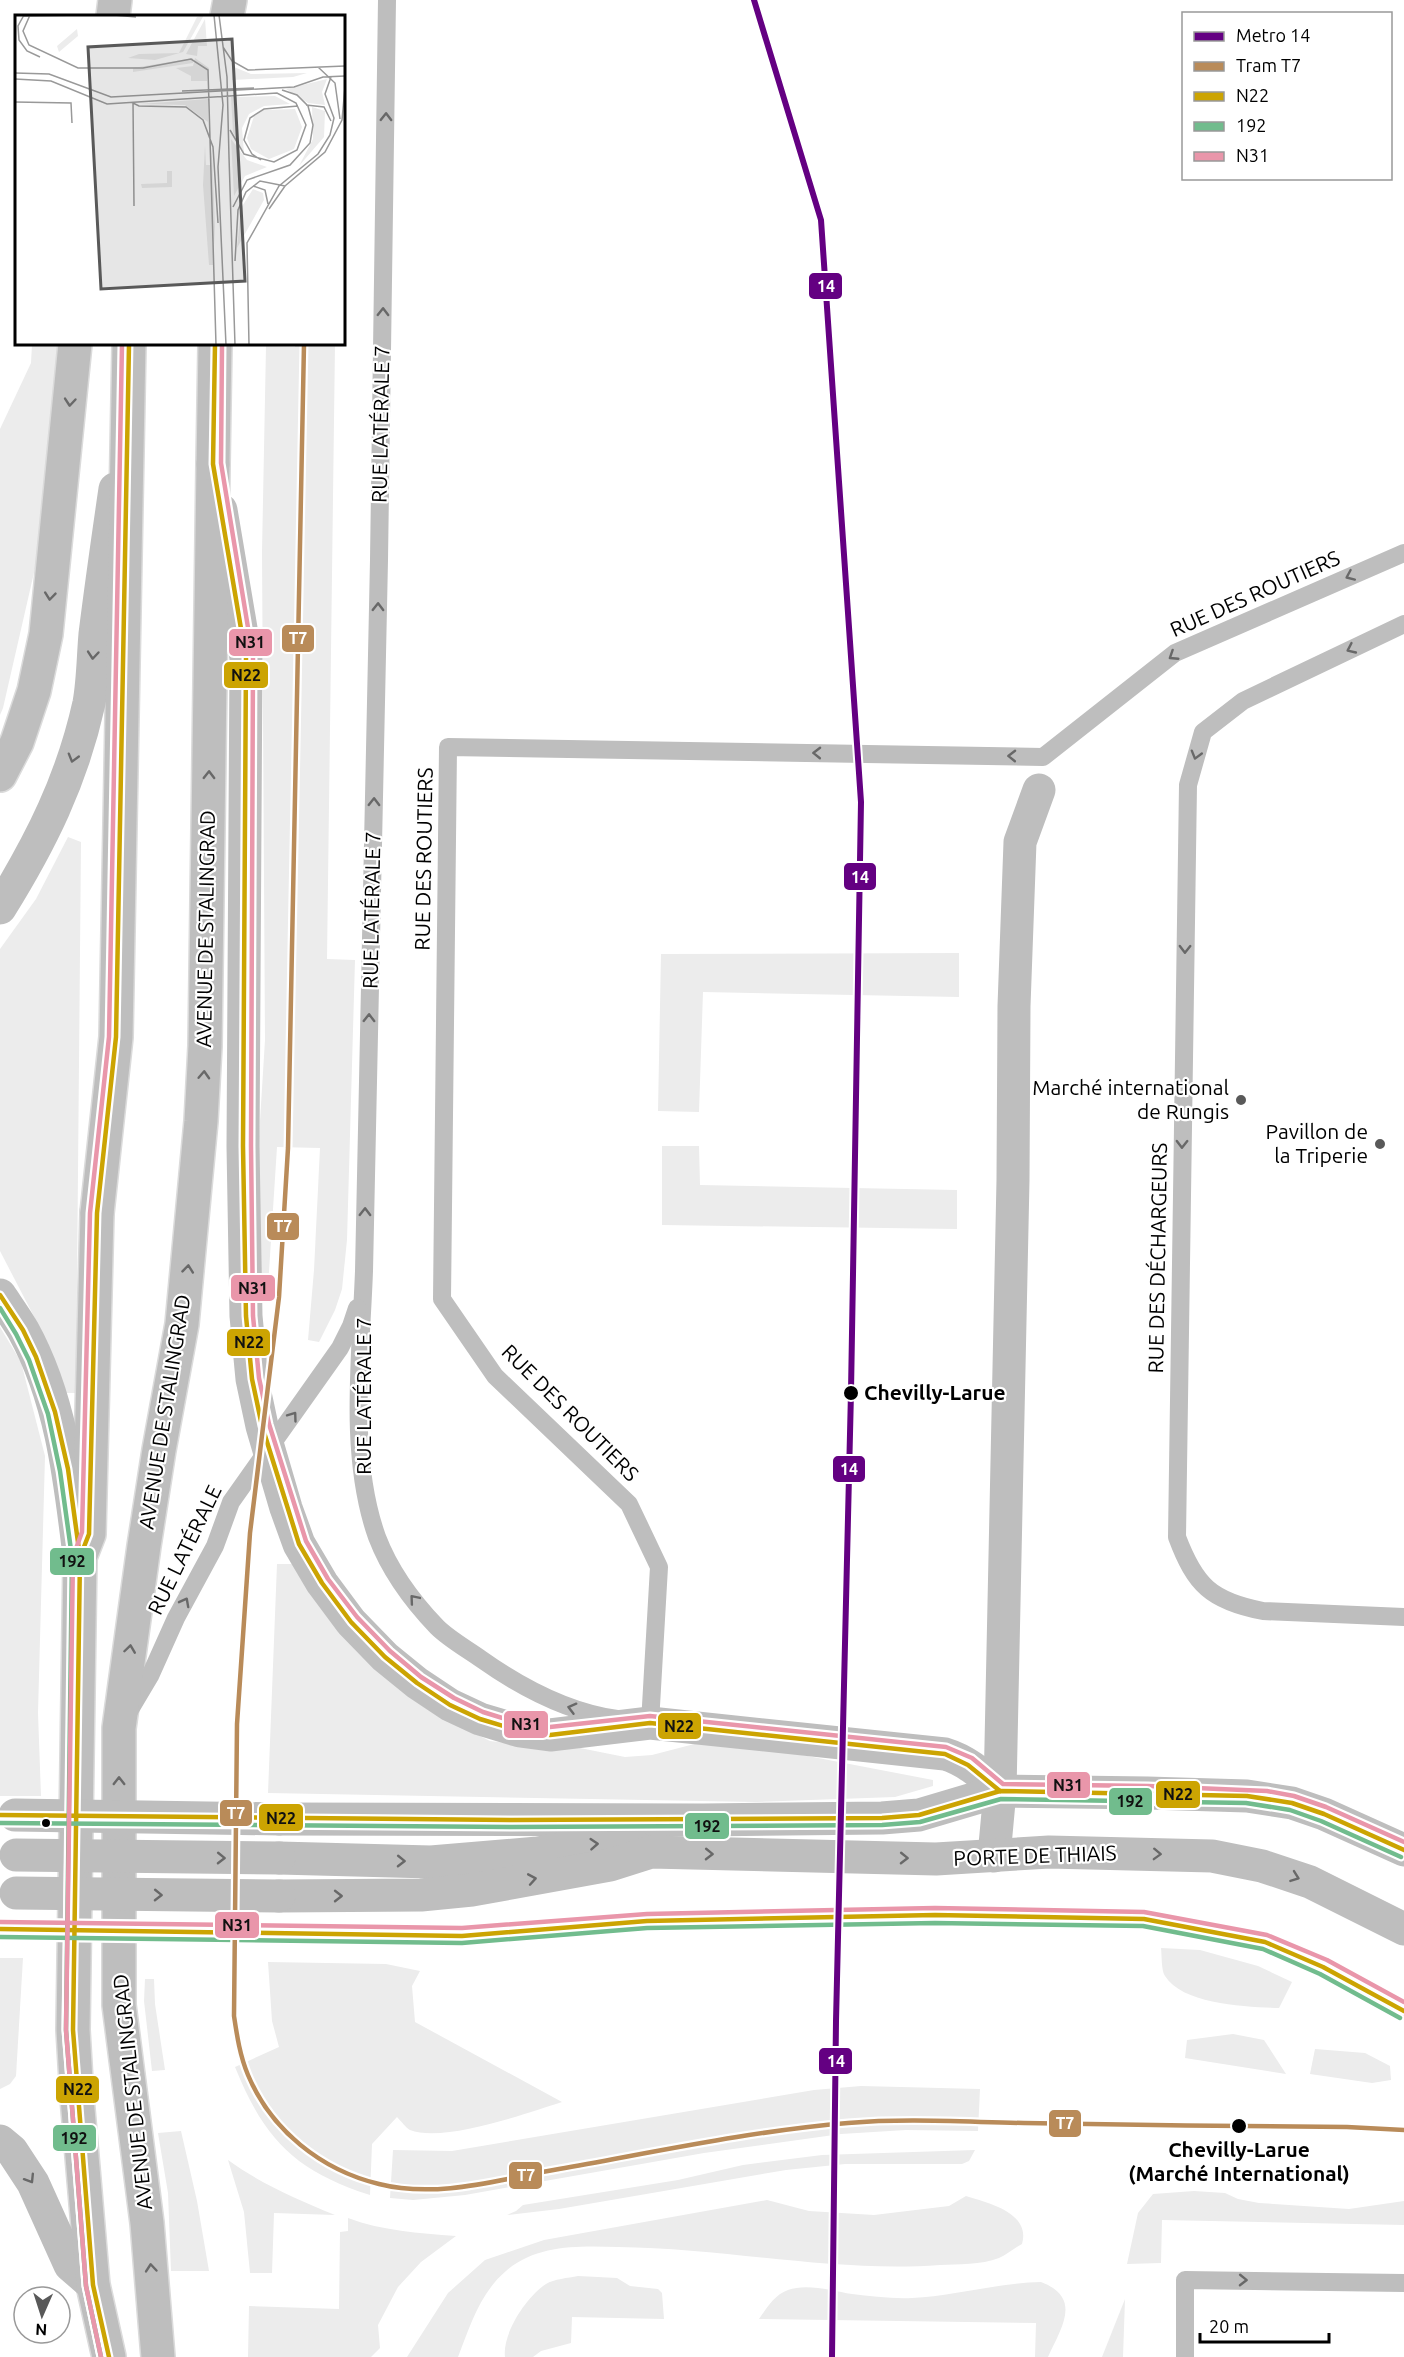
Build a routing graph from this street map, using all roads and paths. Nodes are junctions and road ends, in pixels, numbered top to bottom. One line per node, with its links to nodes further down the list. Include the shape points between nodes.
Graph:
1 (230, 0): 3 (main road)
2 (387, 0): 14 (lane, RUE LATÉRALE 7, one-way to 2)
3 (227, 15)
4 (75, 345): 11 (main road, one-way to 11, via 46,634 34,691 17,742)
5 (129, 345): 7 (main road)
6 (215, 345): 8 (main road)
7 (128, 389): 13 (main road, one-way to 13, via 89,702 69,774 52,817); 17 (main road, via 116,1037 97,1213 89,1533)
8 (213, 464): 16 (main road, via 246,658 246,1316 252,1379); 20 (main road, AVENUE DE STALINGRAD, one-way to 8, via 153,1482 182,1324 201,1121)
9 (1404, 553): 19 (lane, RUE DES ROUTIERS, one-way to 19, via 1175,654 1043,757 448,747 442,1299 495,1376 629,1504 659,1567)
10 (1404, 624): 18 (lane, RUE DES DÉCHARGEURS, one-way to 18, via 1243,701 1203,732 1188,785 1177,1537 1197,1580 1215,1595 1240,1607)
11 (0, 775)
12 (1039, 790): 21 (main road, via 1020,842)
13 (0, 908)
14 (364, 1271): 16 (lane, RUE LATÉRALE, one-way to 14, via 344,1341); 19 (lane, RUE LATÉRALE 7, one-way to 14, via 610,1718 561,1705 504,1676 439,1628 400,1583 377,1537 365,1489 360,1423)
15 (0, 1295): 17 (main road, via 23,1330 58,1419)
16 (268, 1449): 19 (main road, via 299,1544 322,1583 351,1622 417,1683 460,1710 520,1731 550,1735); 20 (lane, RUE LATÉRALE, one-way to 16, via 150,1676 215,1546 231,1502)
17 (80, 1557): 33 (main road, via 72,2003)
18 (1404, 1617)
19 (650, 1723): 21 (main road, via 945,1754 974,1767)
20 (119, 1728): 35 (main road, AVENUE DE STALINGRAD, one-way to 20, via 147,2223 120,2005)
21 (1000, 1791): 22 (main road, bridge, via 919,1815 882,1818 703,1821); 23 (main road, via 1266,1798 1324,1814); 26 (main road)
22 (8, 1815)
23 (1404, 1851)
24 (651, 1852): 25 (main road, one-way to 24, bridge, via 431,1862 538,1853 594,1843 632,1844); 26 (main road, PORTE DE THIAIS, one-way to 26, via 936,1859); 27 (main road, one-way to 24, bridge, via 422,1895 609,1865)
25 (8, 1855)
26 (994, 1856): 28 (main road, PORTE DE THIAIS, one-way to 28, via 1049,1852 1212,1856 1262,1866 1310,1882)
27 (8, 1893)
28 (1404, 1929)
29 (7, 1930): 30 (lane, bridge, via 462,1936 647,1921 935,1915 1144,1919 1265,1942 1323,1967)
30 (1404, 2011)
31 (0, 2141): 33 (main road, one-way to 33, via 12,2151 33,2183 70,2265)
32 (1404, 2283): 36 (lane, one-way to 32, via 1185,2280)
33 (93, 2285): 34 (main road)
34 (109, 2357)
35 (158, 2357)
36 (1185, 2357)

